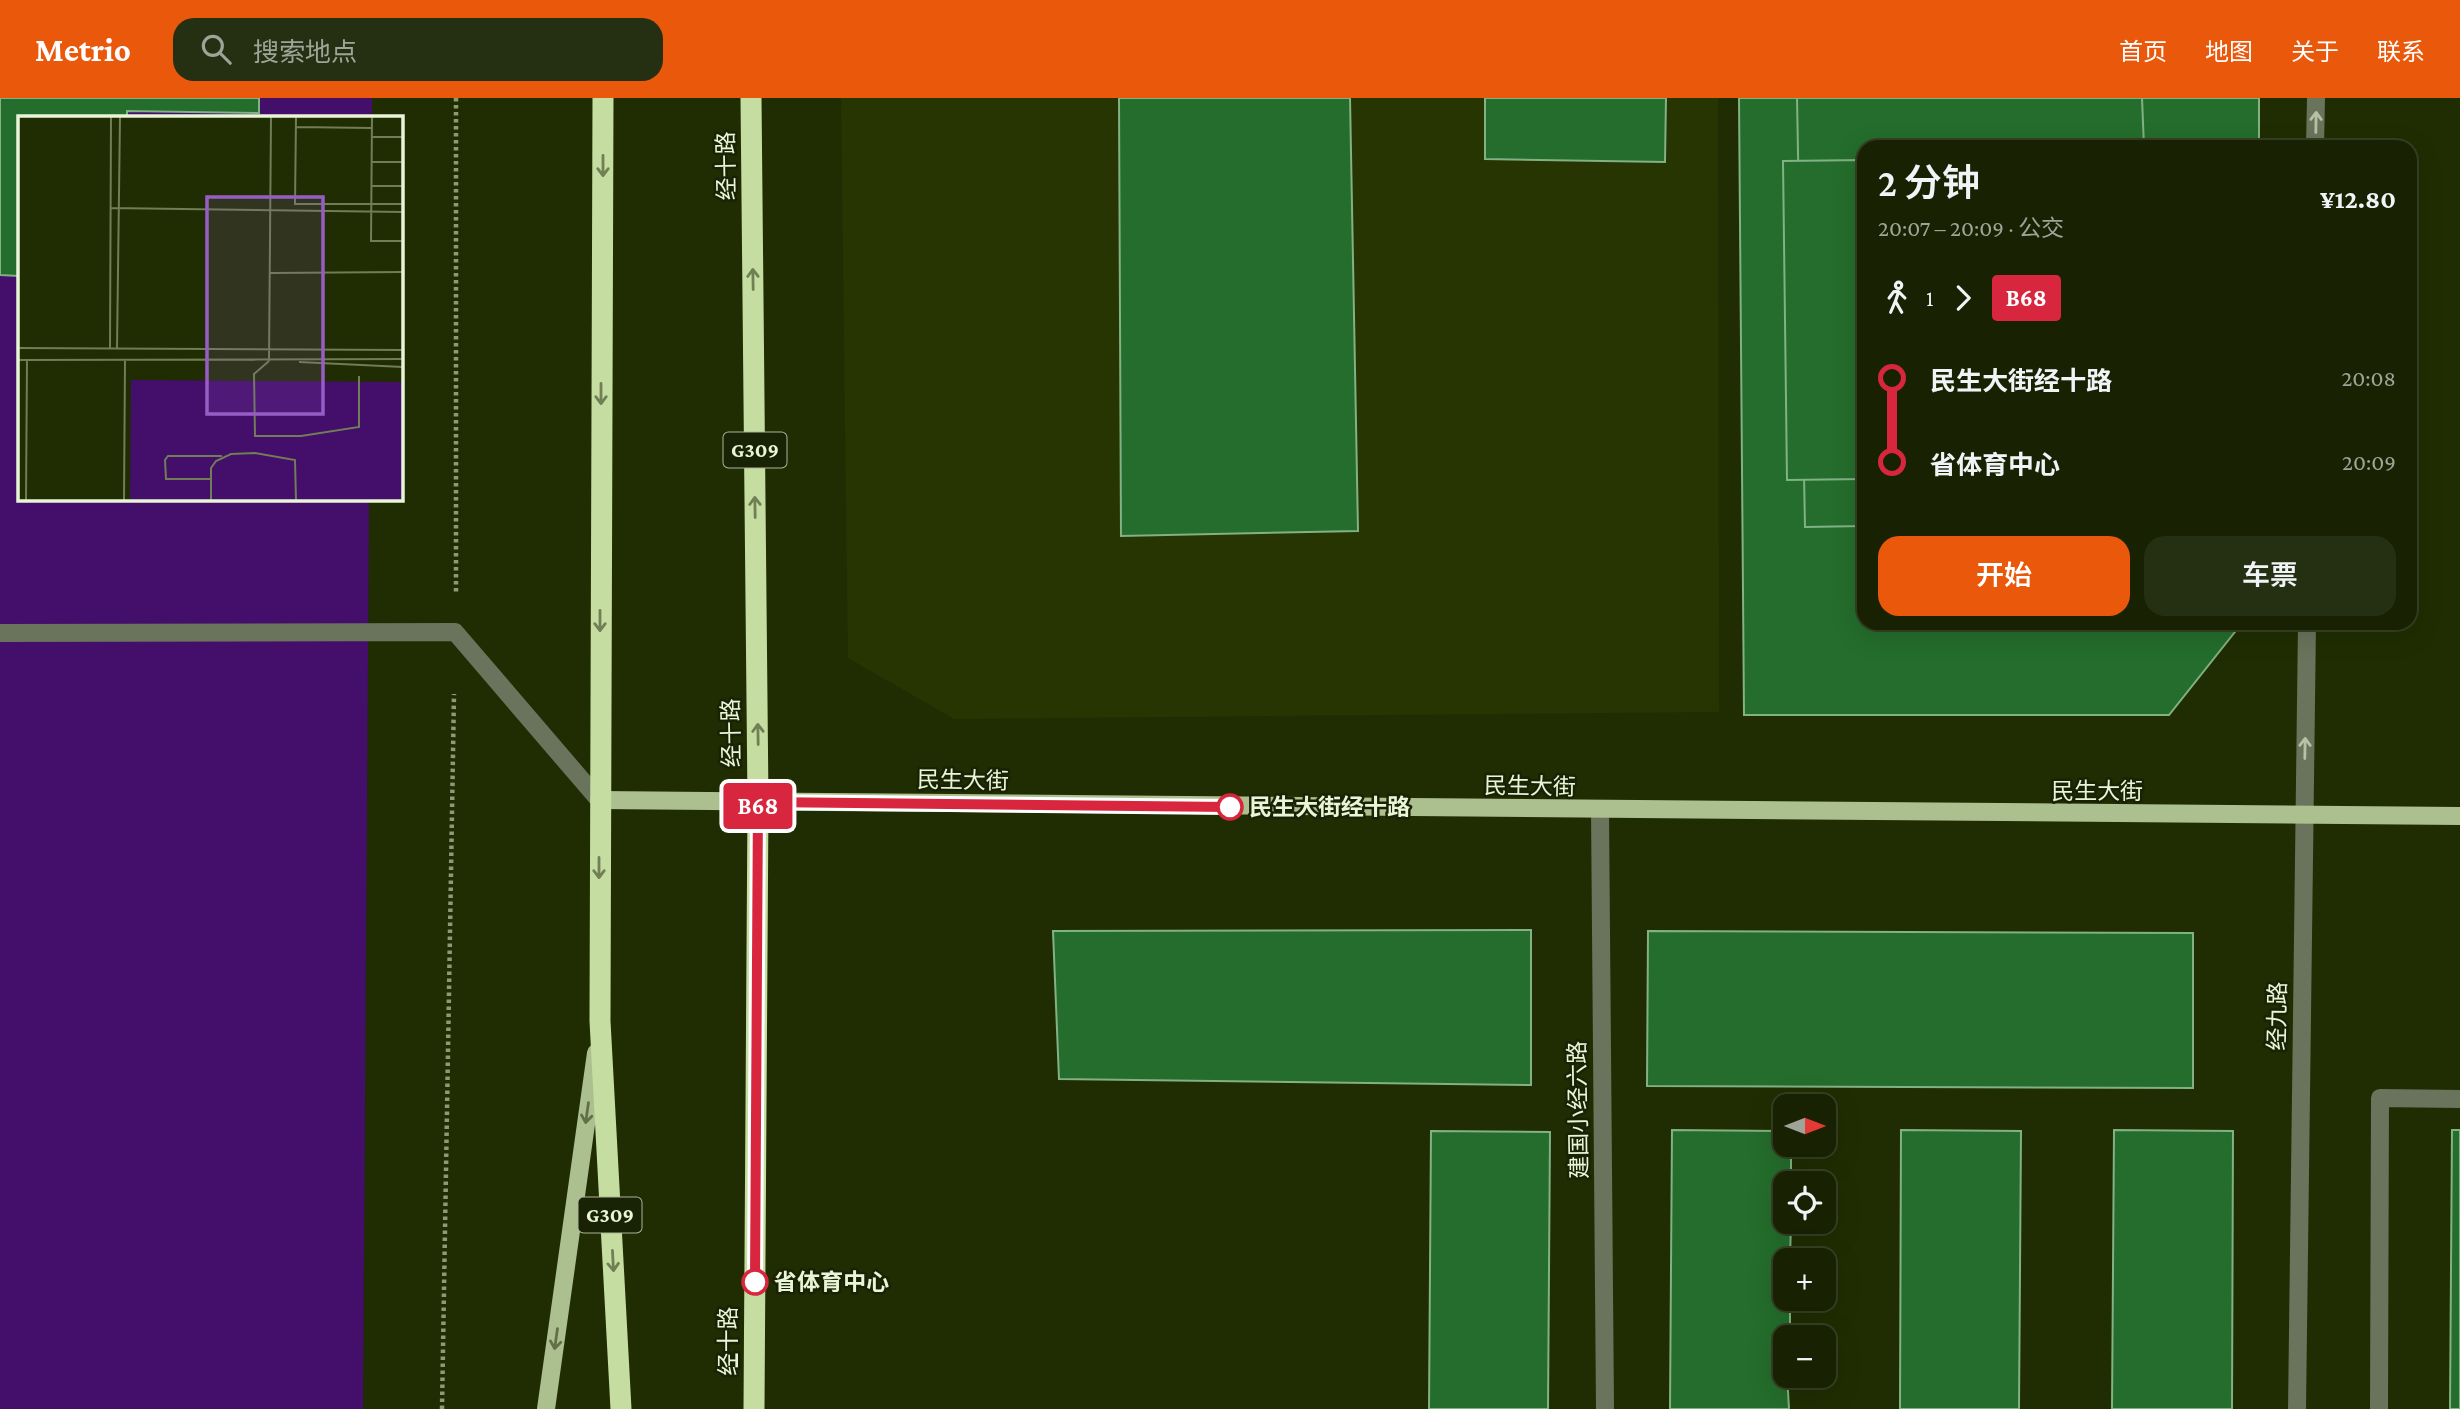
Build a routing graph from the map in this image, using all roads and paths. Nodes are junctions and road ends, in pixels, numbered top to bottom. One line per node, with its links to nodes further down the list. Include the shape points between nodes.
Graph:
1 (456, 98): 7 (path)
2 (603, 98): 9 (highway, G309, one-way to 9)
3 (751, 98): 10 (highway, 经十路 / G309, one-way to 3)
4 (2316, 98): 5 (street, one-way to 4)
5 (2315, 140)
6 (2307, 630): 12 (street, 经九路, one-way to 6)
7 (455, 632): 8 (street); 9 (street); 16 (path)
8 (0, 633)
9 (599, 800): 10 (main road, 民生大街); 14 (highway, G309, one-way to 14)
10 (758, 802): 11 (main road, 民生大街); 19 (highway, 经十路 / G309)
11 (1600, 811): 12 (main road, 民生大街); 20 (street, 建国小经六路)
12 (2304, 816): 13 (main road, 民生大街); 21 (street, 经九路)
13 (2460, 817)
14 (600, 1021): 17 (main road, one-way to 17); 18 (highway, G309, one-way to 18)
15 (2460, 1099): 22 (street, via 2380,1098)
16 (442, 1409)
17 (546, 1409)
18 (621, 1409)
19 (754, 1409)
20 (1605, 1409)
21 (2297, 1409)
22 (2379, 1409)

